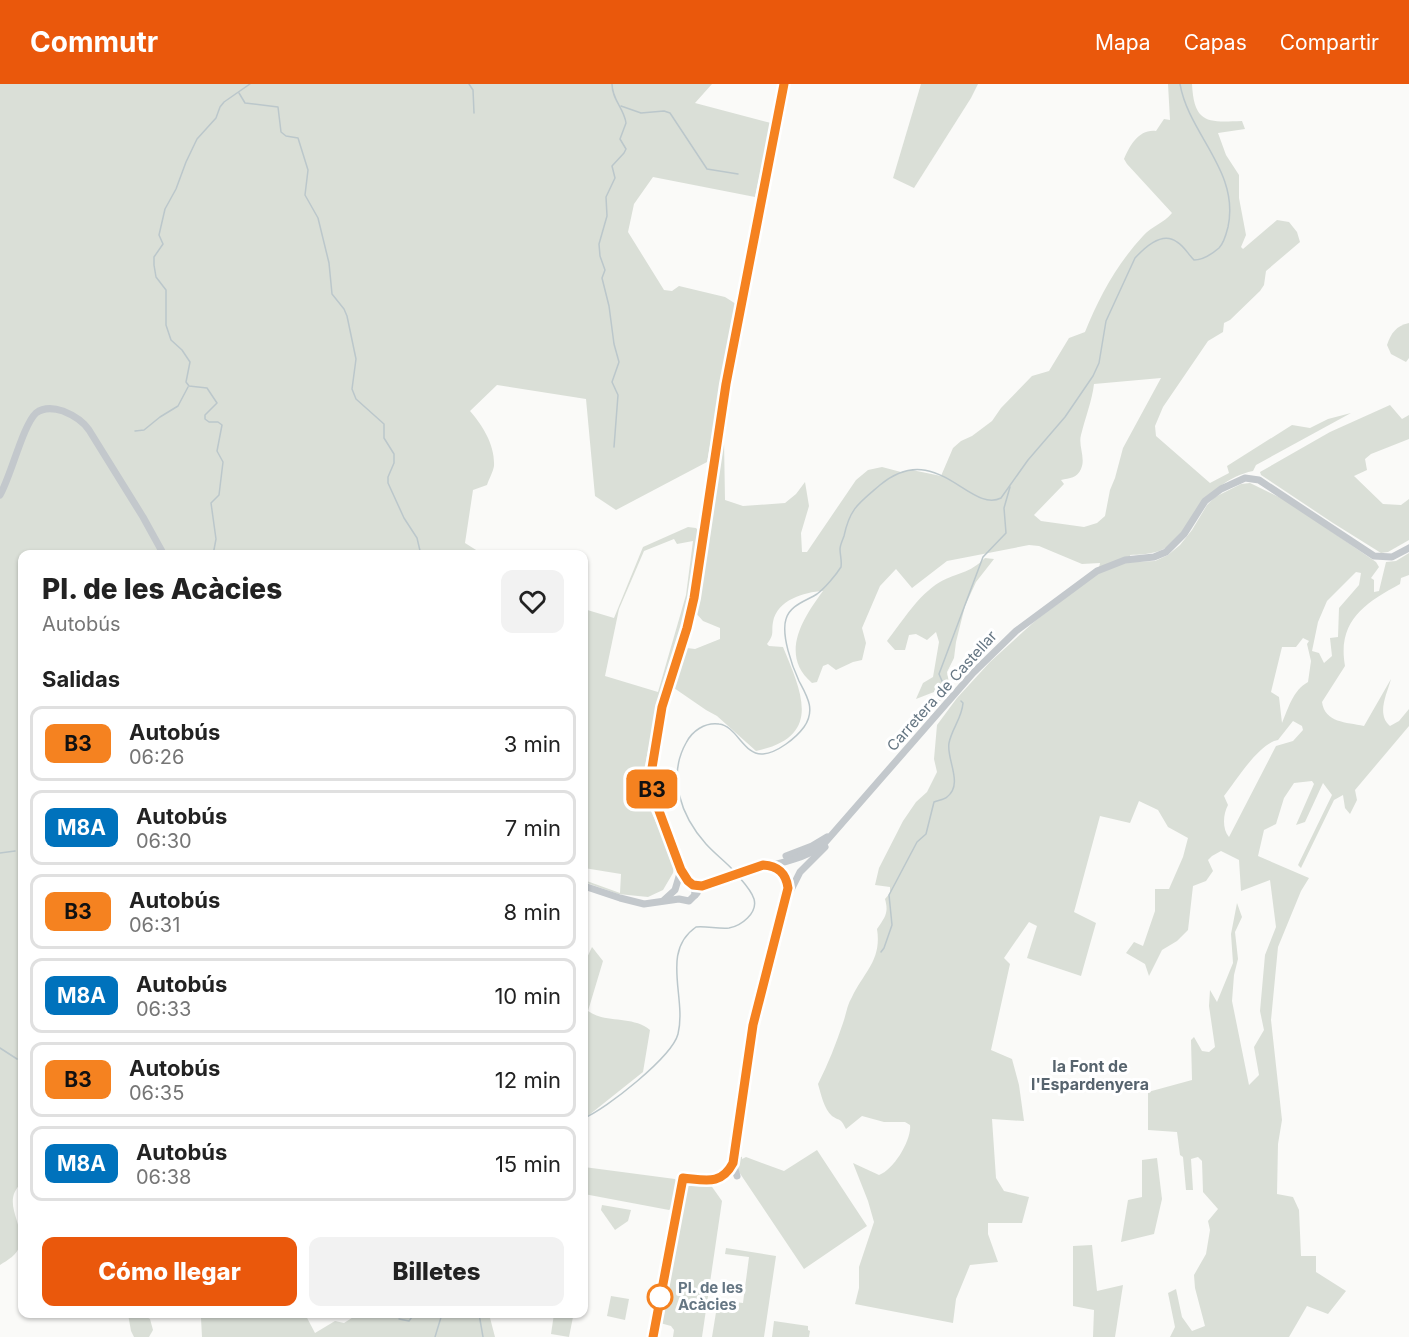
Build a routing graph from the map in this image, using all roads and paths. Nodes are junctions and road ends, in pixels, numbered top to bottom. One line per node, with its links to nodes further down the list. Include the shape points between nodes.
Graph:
1 (784, 84): 11 (street, via 726,384 694,598 662,707 653,756 652,792)
2 (0, 495): 4 (street, via 34,415 45,409 64,412 87,426)
3 (1409, 548): 5 (street, Carretera de Castellar, via 1392,557 1374,556 1259,480 1245,478 1231,483 1205,501 1184,534 1166,552 1125,560 1097,571 1005,642 973,673)
4 (161, 550)
5 (836, 830): 6 (street, Carretera de Castellar); 8 (street, Carretera de Castellar, via 812,846)
6 (830, 839): 7 (street, Carretera de Castellar); 10 (street)
7 (805, 855): 8 (street); 9 (street, Carretera de Castellar); 10 (street)
8 (781, 858): 9 (street, Carretera de Castellar)
9 (767, 865): 13 (street); 18 (street, via 785,877)
10 (804, 867): 18 (street)
11 (681, 870): 12 (street); 15 (street)
12 (691, 883): 13 (street); 15 (street, via 682,882); 16 (street)
13 (705, 885): 16 (street)
14 (588, 887): 19 (street, via 644,904)
15 (676, 888): 17 (street); 19 (street)
16 (695, 895): 17 (street, via 689,901)
17 (679, 899): 19 (street)
18 (786, 900): 20 (street, via 753,1025)
19 (662, 901)
20 (733, 1163): 21 (street); 22 (street)
21 (727, 1173)
22 (737, 1176)

